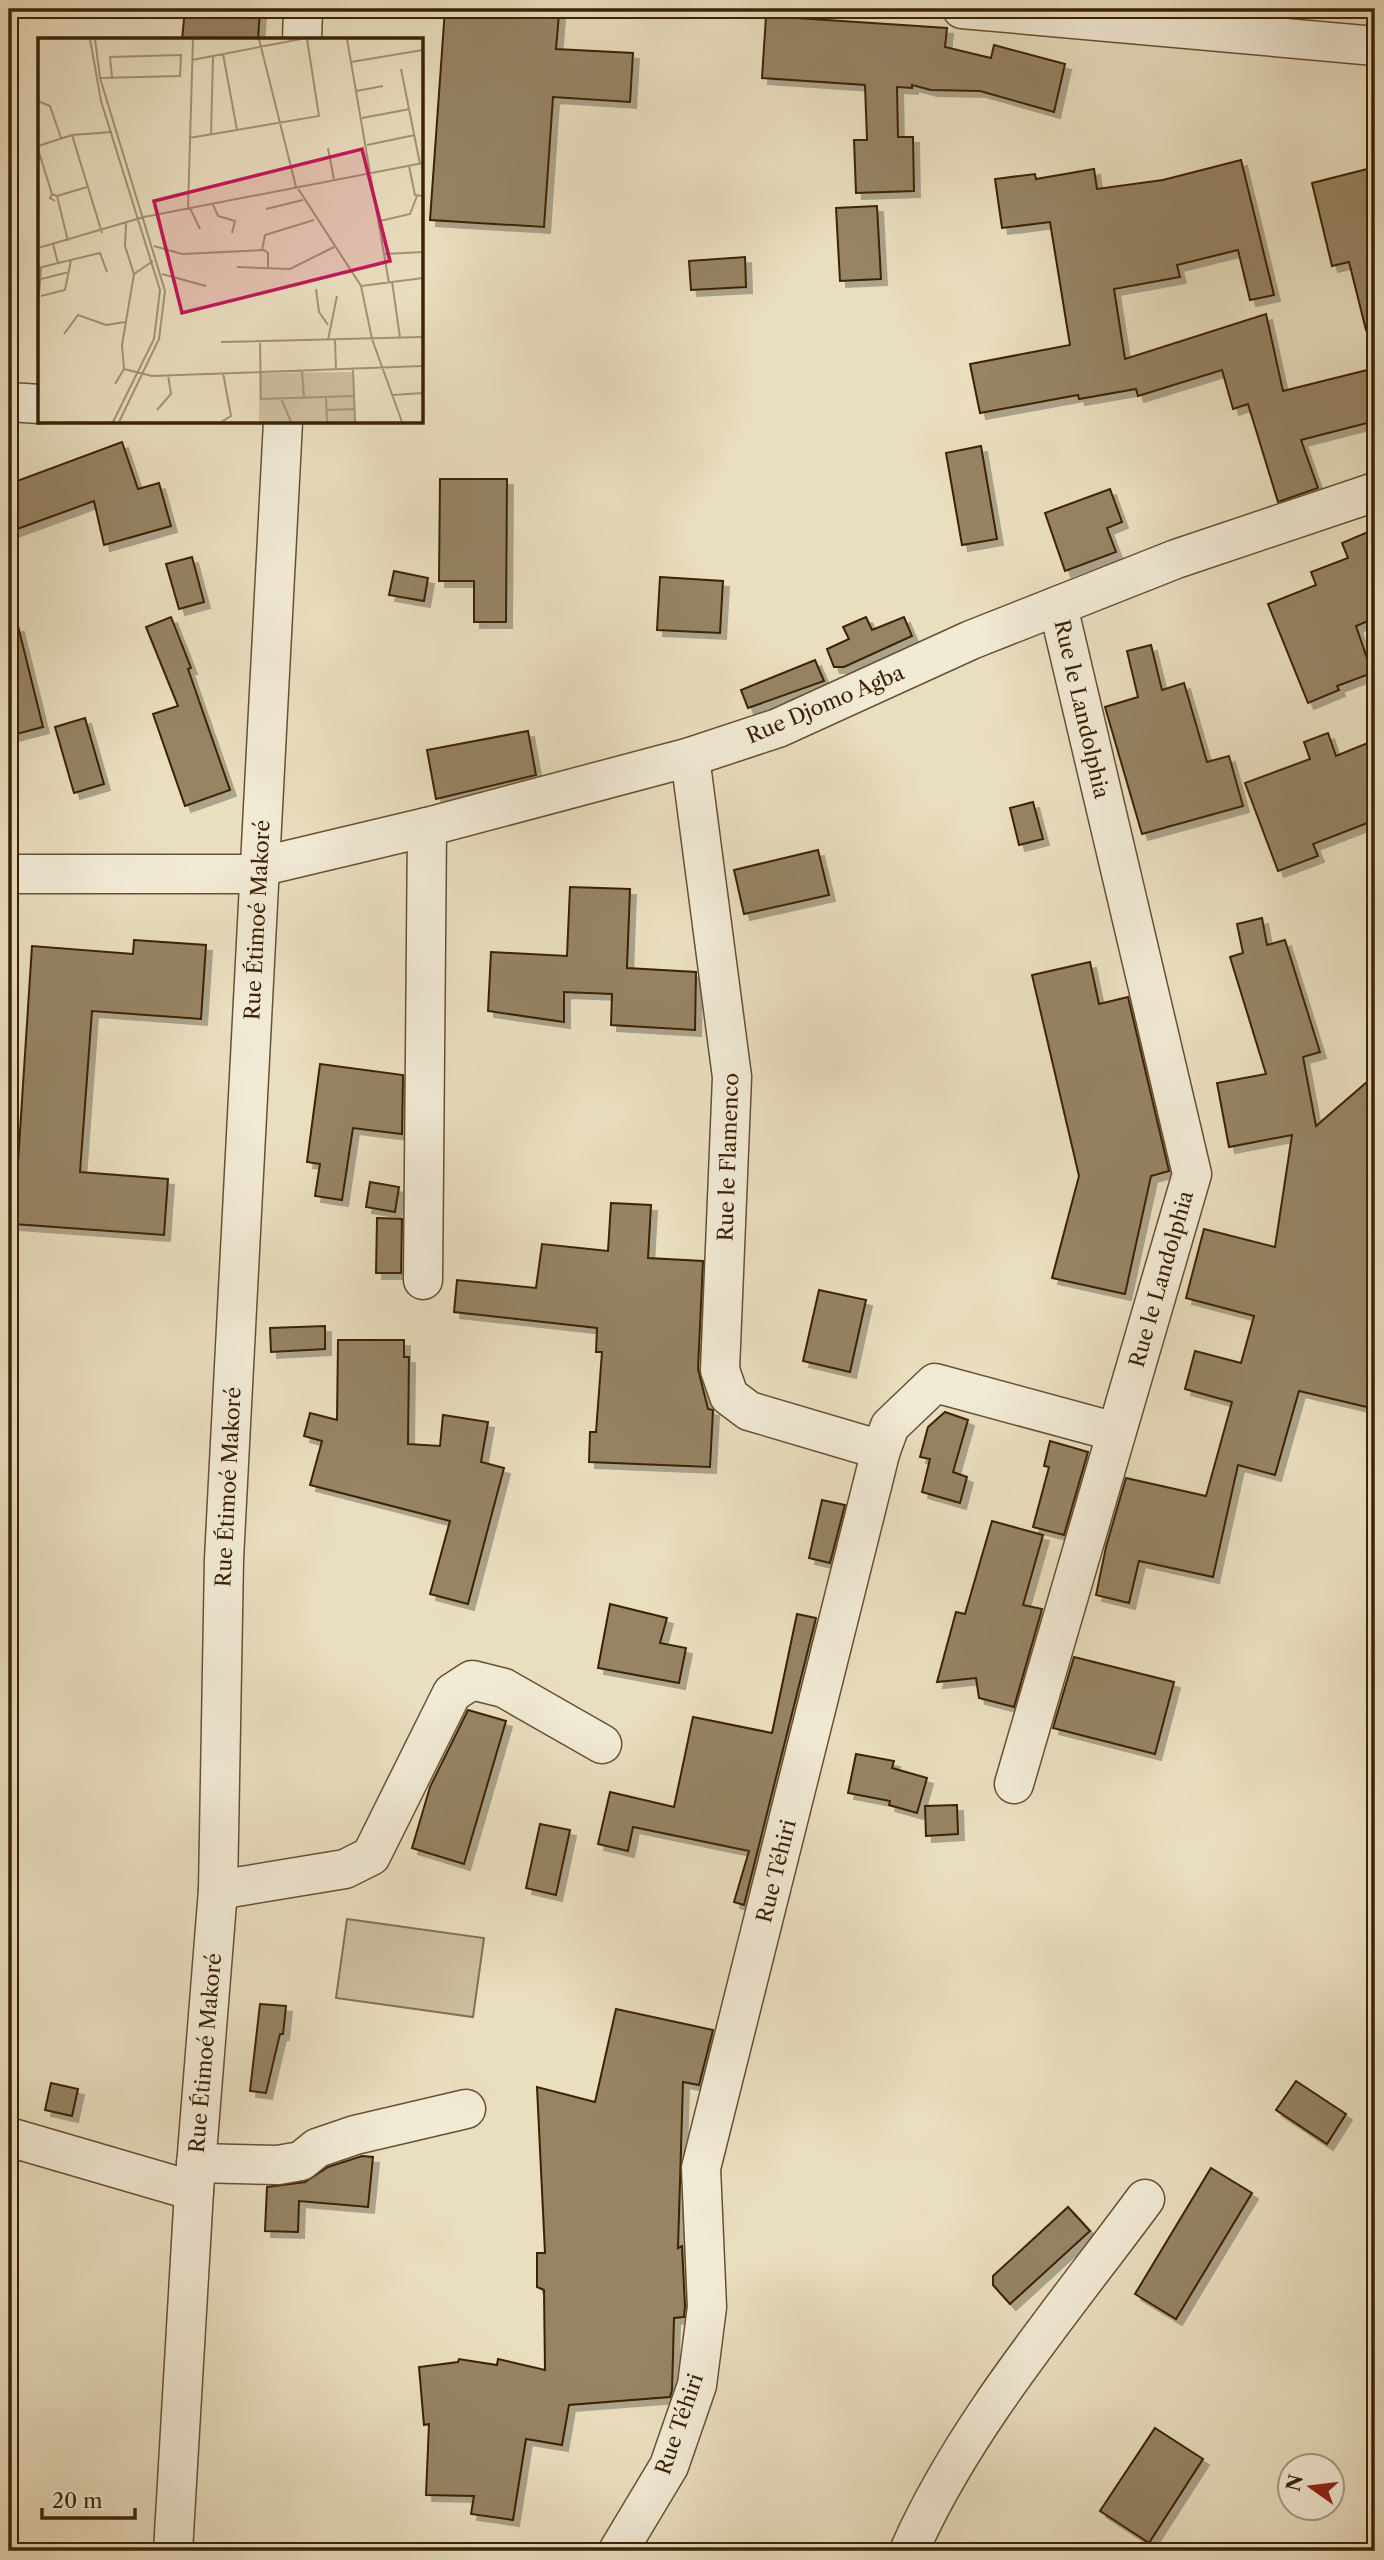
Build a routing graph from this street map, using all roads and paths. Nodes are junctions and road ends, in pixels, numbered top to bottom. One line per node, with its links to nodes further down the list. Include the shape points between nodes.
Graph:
1 (303, 9): 4 (street)
2 (961, 9): 3 (street)
3 (1288, 23): 5 (street)
4 (302, 38)
5 (1375, 46)
6 (9, 402): 7 (street)
7 (38, 404)
8 (284, 424): 13 (street, Rue Étimoé Makoré)
9 (1375, 492): 10 (street, Rue Djomo Agba, via 1176,559)
10 (1058, 606): 11 (street, Rue Djomo Agba, via 971,640 778,728); 16 (street, Rue le Landolphia, via 1192,1174)
11 (690, 757): 12 (street, Rue Djomo Agba); 17 (street, Rue le Flamenco, via 732,1077 720,1370 729,1396 749,1411)
12 (427, 827): 13 (street, Rue Djomo Agba); 15 (street)
13 (260, 871): 14 (street, Rue Djomo Agba); 20 (street, Rue Étimoé Makoré, via 224,1559)
14 (9, 874)
15 (423, 1280)
16 (1116, 1432): 17 (street, Rue Téhiri, via 935,1383 890,1426); 19 (street, Rue le Landolphia)
17 (881, 1450): 26 (street, Rue Téhiri, via 701,2168 707,2307 697,2385 669,2466)
18 (602, 1744): 20 (street, via 504,1688 472,1680 452,1693 371,1856 345,1869)
19 (1014, 1784)
20 (218, 1890): 23 (street, Rue Étimoé Makoré)
21 (466, 2109): 23 (street, via 355,2135 317,2148 301,2161)
22 (9, 2137): 23 (street)
23 (195, 2177): 25 (street, Rue Étimoé Makoré)
24 (1145, 2199): 27 (street, via 991,2408 922,2521)
25 (173, 2551)
26 (618, 2551)
27 (909, 2551)

